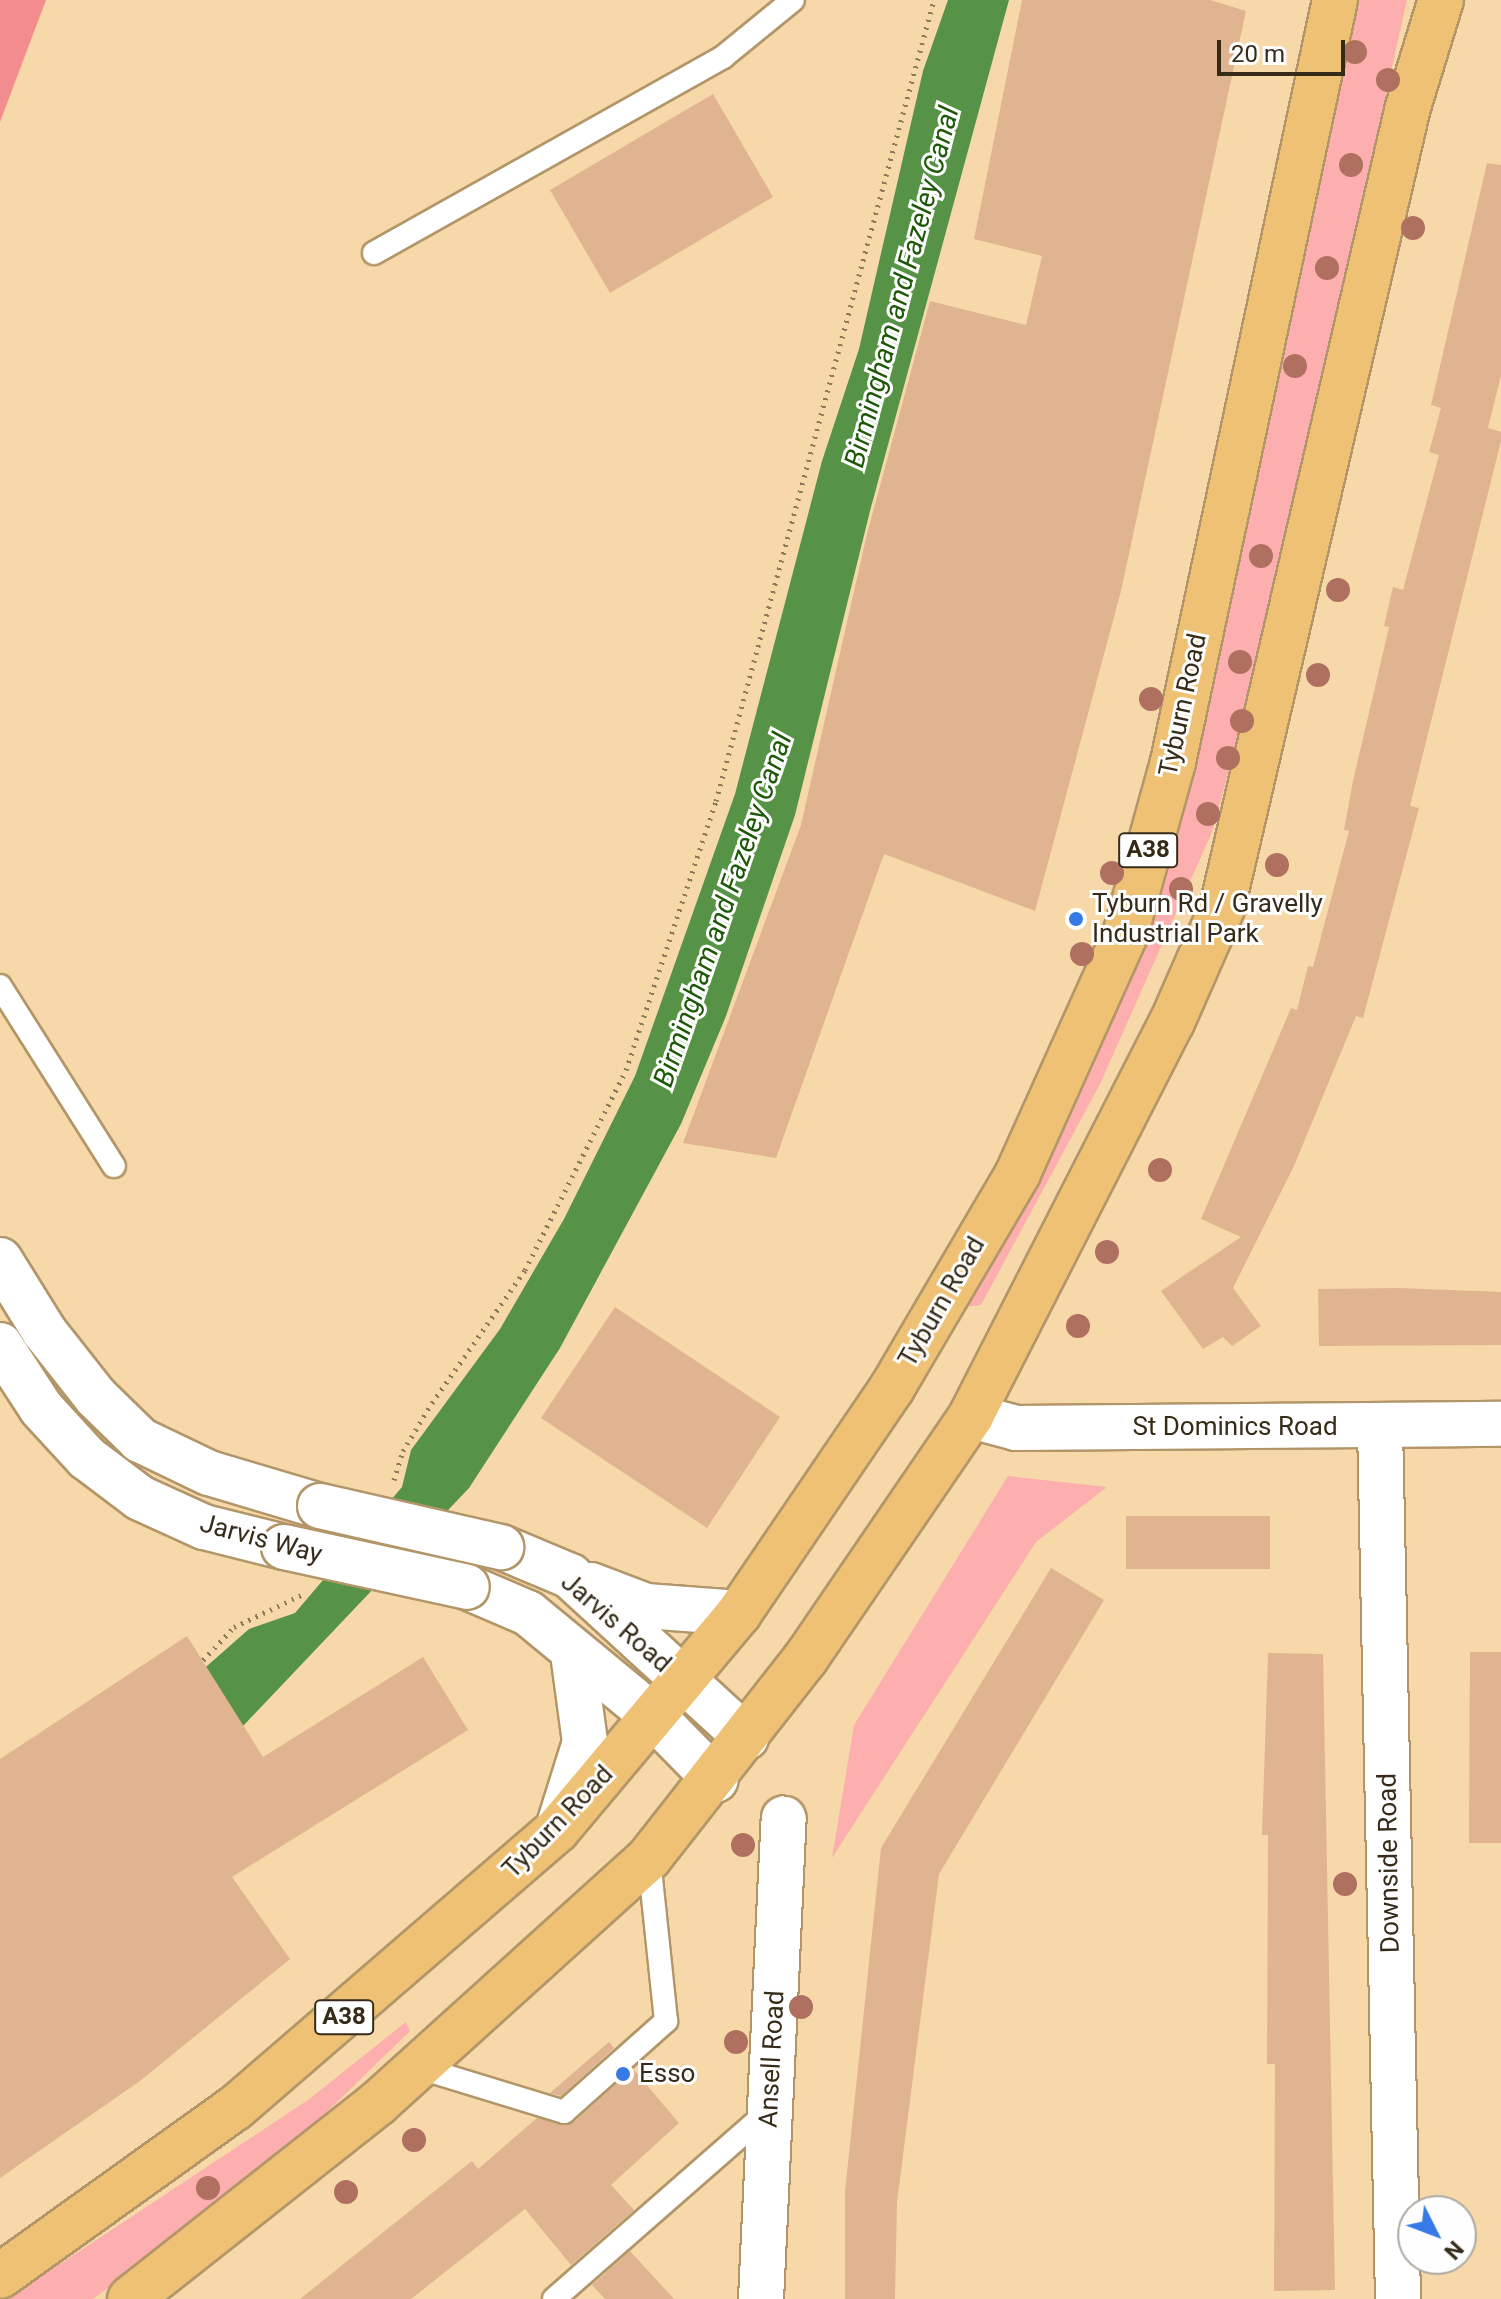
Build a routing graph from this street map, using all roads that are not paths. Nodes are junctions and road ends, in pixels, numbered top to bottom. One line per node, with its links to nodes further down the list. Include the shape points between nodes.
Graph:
1 (793, 0): 4 (lane, via 723,57)
2 (1335, 0): 14 (highway, Tyburn Road / A38, via 1173,762 1125,935 1018,1173 892,1388)
3 (1441, 0): 9 (highway, via 1408,107 1222,908 1172,1022)
4 (374, 253)
5 (0, 986): 6 (lane)
6 (114, 1166)
7 (0, 1260): 12 (street, Jarvis Way, bridge, via 70,1364 140,1440 209,1473 320,1506)
8 (0, 1345): 15 (street, Jarvis Way, bridge, via 41,1408 87,1458 140,1498 204,1527 467,1587 528,1613)
9 (971, 1416): 11 (street, St Dominics Road, via 1016,1428); 18 (highway)
10 (1501, 1424): 11 (street, St Dominics Road)
11 (1380, 1426): 29 (street, Downside Road)
12 (501, 1547): 13 (street, Jarvis Road)
13 (570, 1576): 14 (street, via 646,1606); 16 (street, Jarvis Road)
14 (739, 1613): 16 (highway, Tyburn Road / A38)
15 (573, 1653): 17 (street, Jarvis Way); 21 (street, via 585,1742)
16 (684, 1683): 17 (highway, Tyburn Road / A38); 18 (street, Jarvis Road)
17 (654, 1717): 19 (street, Jarvis Way); 21 (highway, Tyburn Road / A38)
18 (746, 1737): 19 (highway)
19 (716, 1780): 22 (highway)
20 (784, 1819): 24 (street, Ansell Road)
21 (557, 1830): 25 (highway, Tyburn Road / A38, via 235,2108)
22 (649, 1858): 23 (highway); 23 (lane, via 666,2021 564,2112)
23 (417, 2067): 27 (highway)
24 (770, 2110): 26 (street, Ansell Road); 28 (lane)
25 (0, 2276)
26 (754, 2296)
27 (130, 2299)
28 (554, 2299)
29 (1398, 2299)

